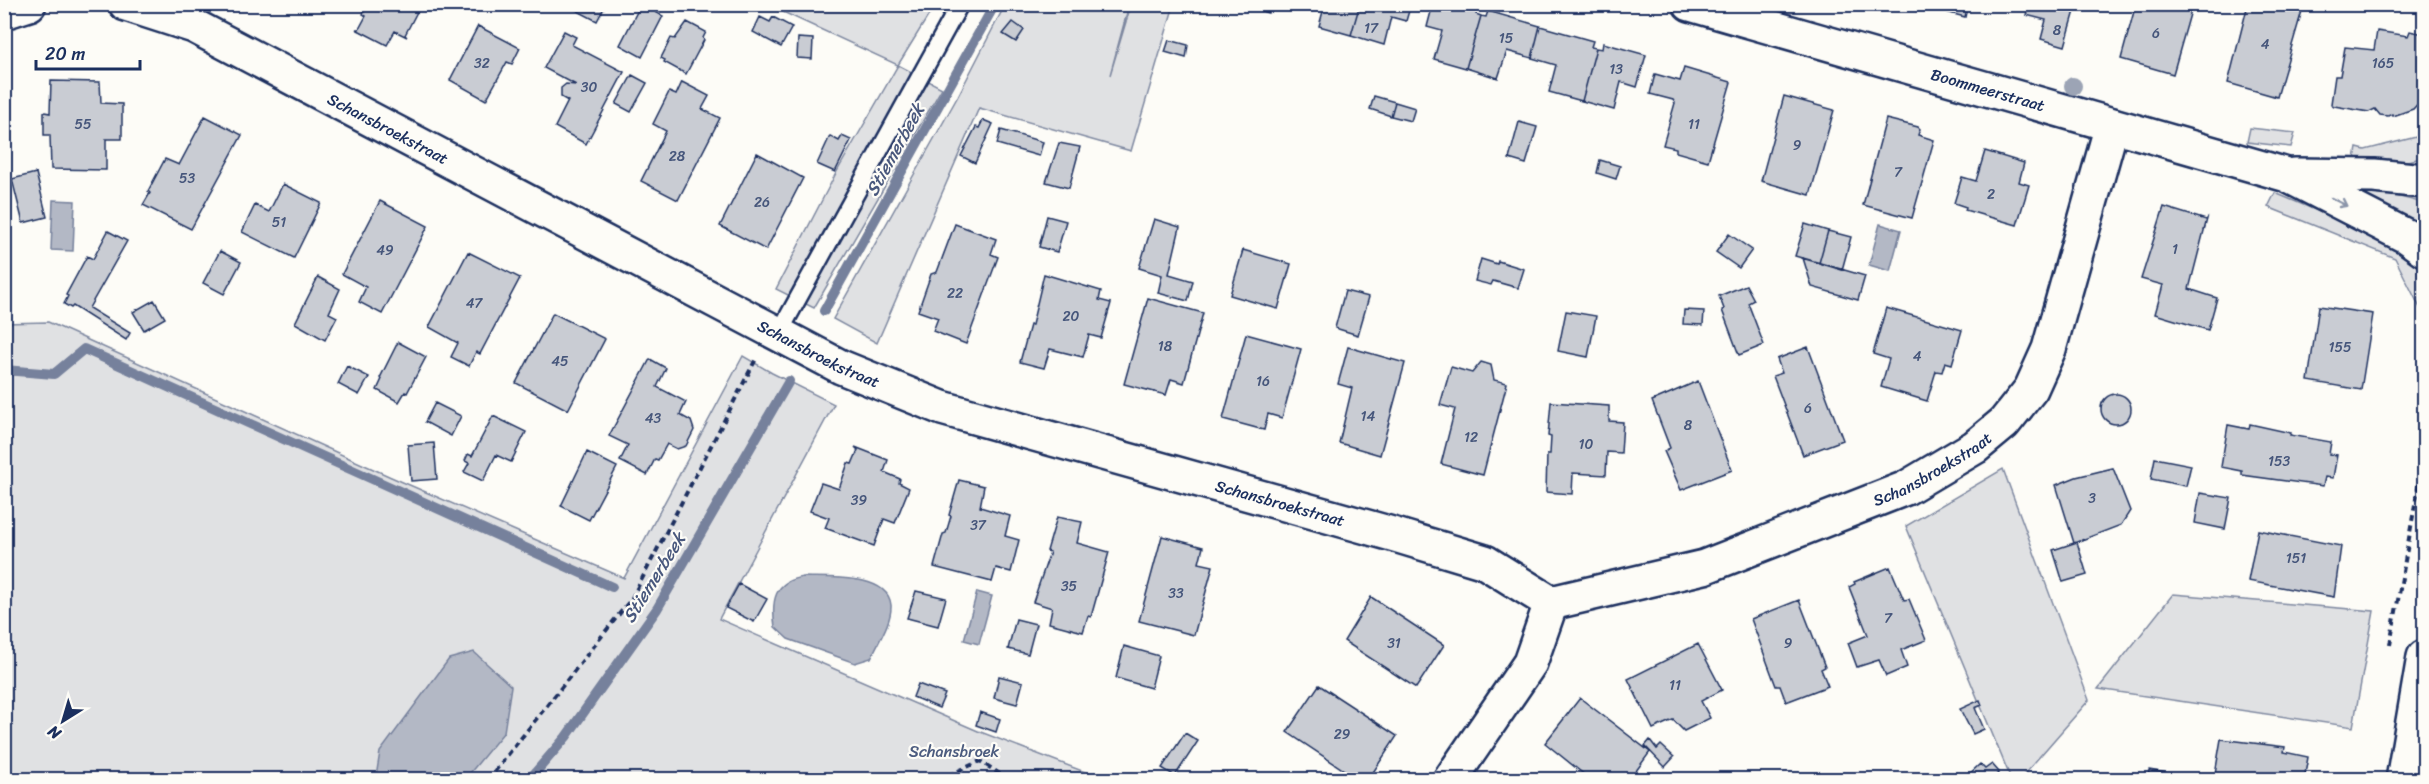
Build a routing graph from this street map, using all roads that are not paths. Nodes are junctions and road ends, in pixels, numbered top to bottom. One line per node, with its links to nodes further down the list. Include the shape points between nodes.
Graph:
1 (29, 4): 5 (street)
2 (126, 4): 11 (street, Schansbroekstraat, via 194,26)
3 (960, 4): 11 (lane)
4 (1690, 4): 6 (street, Boommeerstraat)
5 (4, 12)
6 (1743, 12): 7 (street, Boommeerstraat)
7 (2112, 125): 8 (street, Boommeerstraat); 12 (street, Schansbroekstraat, via 2049,349 2031,389 2004,423 1975,447 1906,488 1704,567)
8 (2287, 175): 9 (street, Boommeerstraat); 10 (street, Boommeerstraat, one-way to 10)
9 (2424, 181)
10 (2424, 249)
11 (776, 331): 12 (street, Schansbroekstraat, via 841,367 942,408 1485,562)
12 (1551, 603): 15 (street, via 1530,663)
13 (2424, 657): 14 (street)
14 (2422, 693): 16 (street)
15 (1450, 780)
16 (2403, 780)

